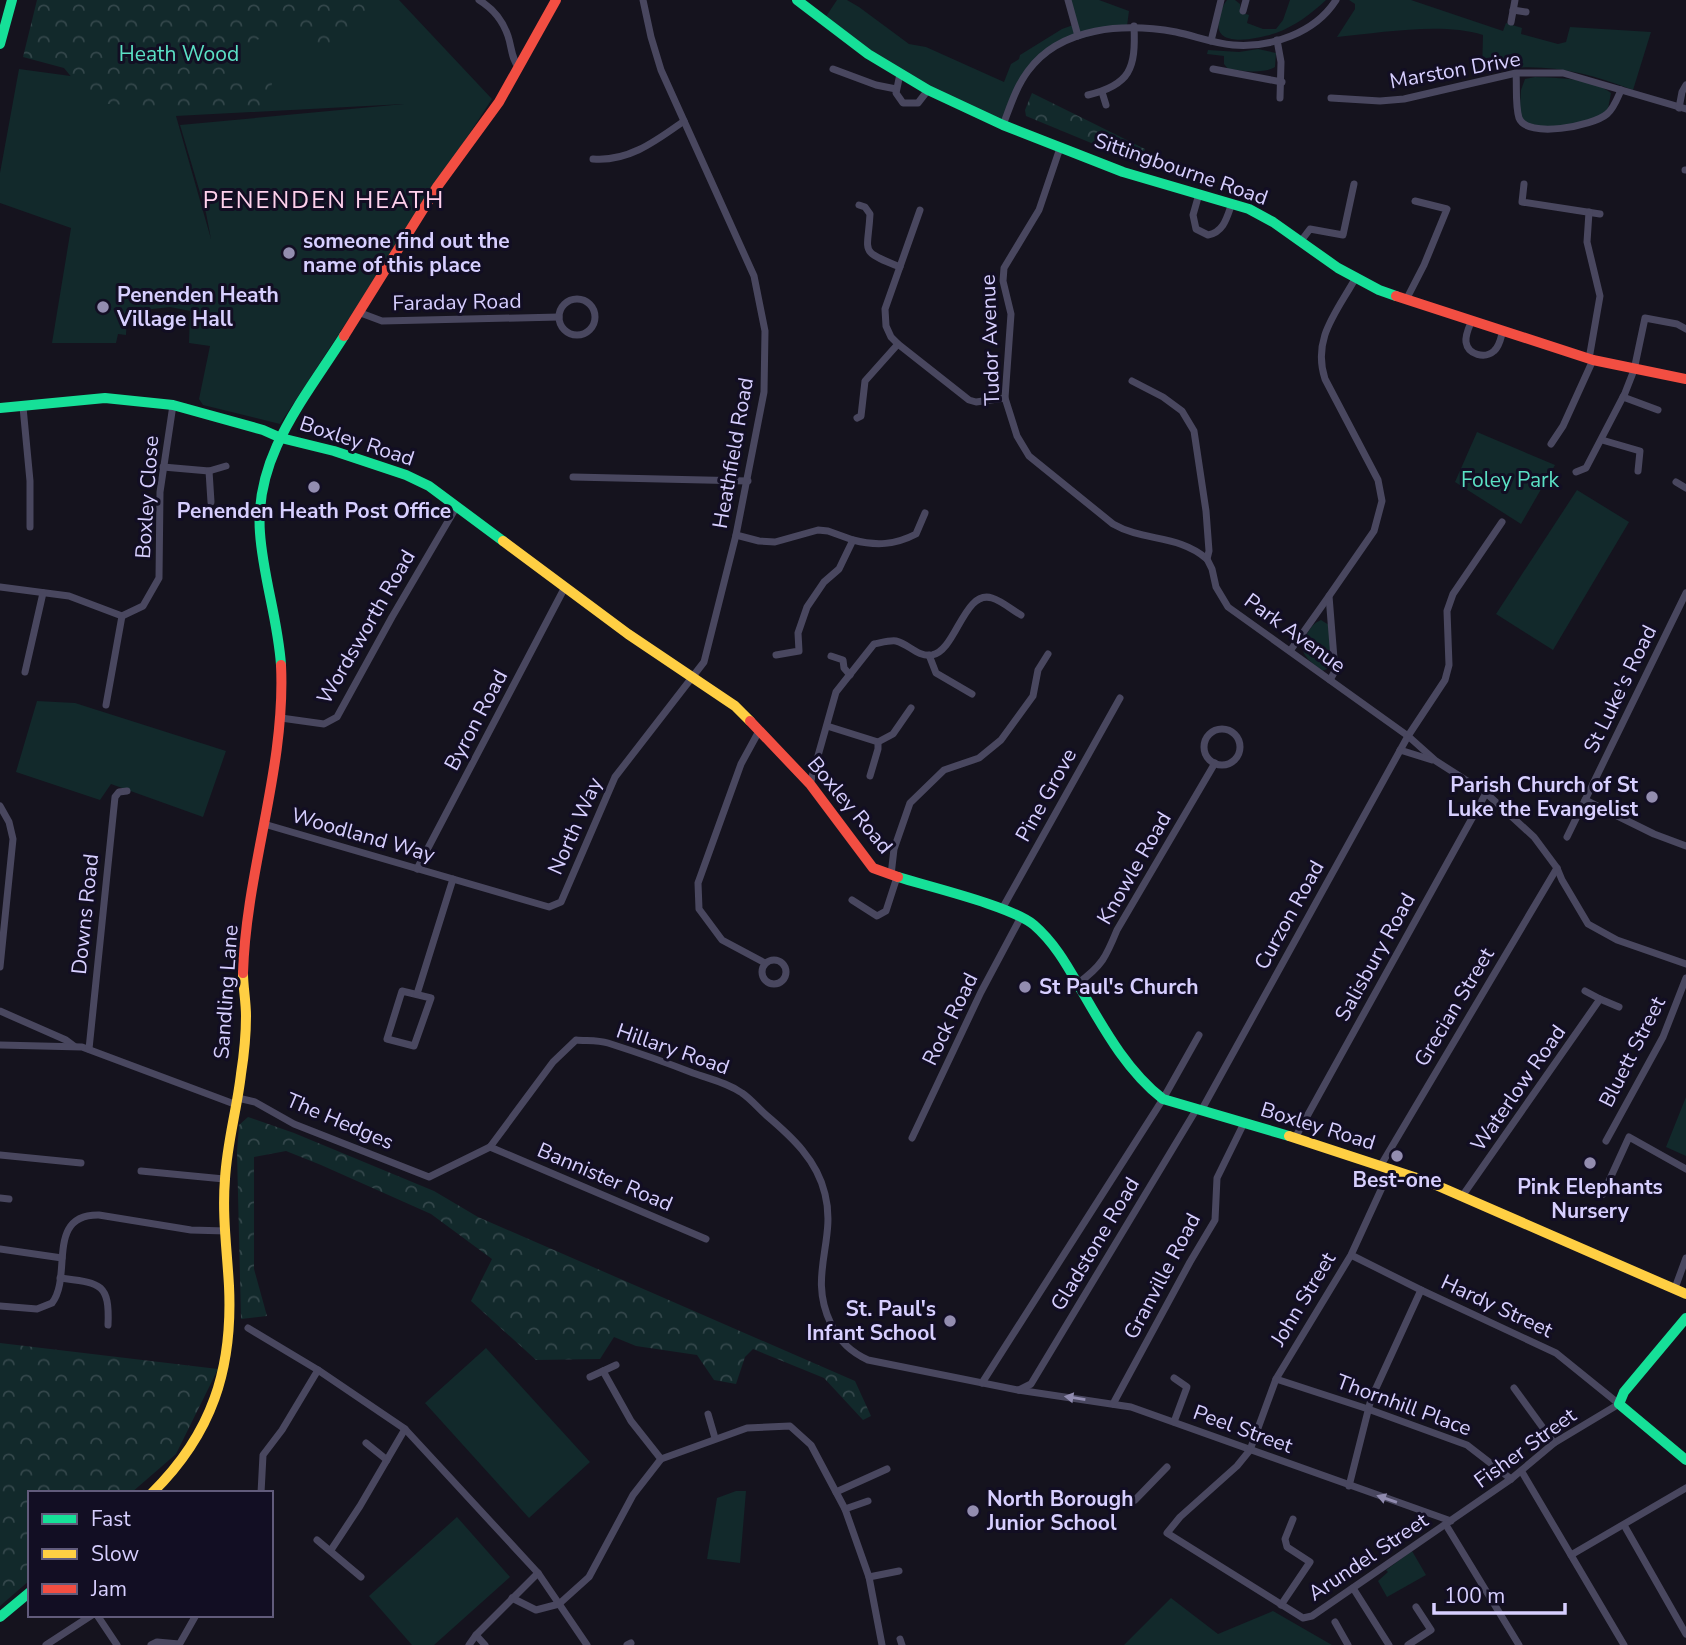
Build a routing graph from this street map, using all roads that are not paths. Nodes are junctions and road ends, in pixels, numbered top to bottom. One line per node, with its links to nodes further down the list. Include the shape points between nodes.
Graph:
1 (12, 0): 19 (main road)
2 (479, 0): 21 (street, via 502,24)
3 (556, 0): 21 (main road, Sandling Lane)
4 (643, 0): 36 (street, Heathfield Road, via 655,53)
5 (797, 0): 24 (main road, Sittingbourne Road)
6 (1068, 0): 16 (street)
7 (1222, 0): 18 (street)
8 (1247, 0): 12 (street)
9 (1516, 0): 11 (street)
10 (1335, 3): 17 (street, via 1307,29)
11 (1513, 10): 13 (street); 14 (street)
12 (1243, 11)
13 (1526, 12)
14 (1511, 22)
15 (1134, 26): 16 (street); 18 (street); 30 (street, via 1129,70 1119,84)
16 (1078, 36): 37 (street, via 1034,64)
17 (1277, 40): 18 (street, via 1234,45); 25 (street)
18 (1211, 41)
19 (0, 44)
20 (1217, 67): 25 (street)
21 (519, 68): 53 (main road, Sandling Lane)
22 (834, 69): 27 (street)
23 (1516, 73): 29 (street, Marston Drive, via 1563,73); 29 (street, via 1520,119 1541,130 1596,121 1607,114); 33 (street, Marston Drive, via 1404,99 1350,104)
24 (900, 74): 27 (street); 28 (main road, Sittingbourne Road)
25 (1282, 82): 32 (street)
26 (1686, 85): 35 (street)
27 (896, 89): 28 (street, via 899,99 909,105 918,103)
28 (928, 90): 37 (main road, Sittingbourne Road)
29 (1621, 90): 35 (street, Marston Drive)
30 (1102, 92): 31 (street); 34 (street)
31 (1088, 96)
32 (1280, 98)
33 (1331, 98)
34 (1106, 105)
35 (1683, 109)
36 (684, 121): 39 (street, via 643,149 606,160); 79 (street, Heathfield Road, via 754,276 762,309 766,373)
37 (1003, 125): 38 (main road, Sittingbourne Road)
38 (1060, 148): 42 (main road, Sittingbourne Road); 64 (street, Tudor Avenue, via 1038,210 1004,268 1011,314)
39 (593, 159)
40 (1354, 184): 49 (street, via 1343,235 1310,229)
41 (1524, 184): 47 (street, via 1522,202)
42 (1199, 194): 44 (main road, Sittingbourne Road); 44 (street, via 1193,220 1196,229 1208,235 1224,226)
43 (1415, 201): 52 (street, via 1447,209)
44 (1232, 203): 49 (main road, Sittingbourne Road, via 1273,222)
45 (859, 205): 50 (street, via 870,214 868,249)
46 (920, 210): 50 (street)
47 (1589, 212): 48 (street); 59 (street, via 1587,242 1600,296)
48 (1600, 214)
49 (1301, 242): 51 (main road, Sittingbourne Road)
50 (900, 267): 58 (street, via 884,315 887,332)
51 (1355, 279): 52 (main road, Sittingbourne Road); 94 (street, via 1327,329 1320,364 1378,480 1382,501 1374,531)
52 (1406, 300): 55 (main road, Sittingbourne Road)
53 (358, 312): 54 (street, Faraday Road, via 382,321); 70 (main road, Sandling Lane)
54 (559, 317): 54 (street, via 565,303 575,299 589,303 595,317 589,331 580,335 565,331)
55 (1472, 320): 57 (main road, Sittingbourne Road); 57 (street, via 1466,341 1470,350 1480,355 1496,349)
56 (1686, 328): 60 (street, via 1645,318)
57 (1503, 330): 59 (main road, Sittingbourne Road)
58 (898, 344): 64 (street, via 969,400); 69 (street, via 865,381)
59 (1591, 360): 60 (main road, Sittingbourne Road); 72 (street)
60 (1634, 370): 61 (main road, Sittingbourne Road); 63 (street)
61 (1686, 379)
62 (1132, 381): 89 (street, Park Avenue, via 1182,411 1194,431 1206,511)
63 (1623, 397): 68 (street); 71 (street)
64 (1005, 398): 89 (street, Tudor Avenue, via 1029,456 1112,524 1173,540)
65 (173, 405): 66 (main road, Boxley Road, via 105,398); 70 (main road, Boxley Road); 74 (street, Boxley Close)
66 (23, 407): 67 (main road, Boxley Road); 86 (street)
67 (0, 408)
68 (1658, 410)
69 (857, 418)
70 (281, 438): 83 (main road, Boxley Road, via 406,475); 110 (main road, Sandling Lane, via 267,465 258,516 279,640)
71 (1602, 440): 76 (street, via 1640,452); 77 (street, via 1586,468)
72 (1551, 444)
73 (226, 466): 75 (street)
74 (163, 467): 75 (street); 96 (street, Boxley Close, via 159,578 143,606)
75 (209, 471): 82 (street)
76 (1638, 471)
77 (1576, 472)
78 (573, 477): 79 (street)
79 (748, 481): 87 (street, Heathfield Road)
80 (1676, 482): 81 (street)
81 (1686, 488)
82 (211, 502)
83 (457, 506): 91 (main road, Boxley Road); 110 (street, Wordsworth Road, via 337,717 324,724)
84 (925, 513): 88 (street, via 916,534 903,541 874,545)
85 (1502, 523): 113 (street, Curzon Road, via 1454,594 1447,611 1449,665 1445,680)
86 (30, 527)
87 (736, 535): 88 (street, via 775,542 818,530); 104 (street, Heathfield Road, via 709,648)
88 (853, 540): 100 (street, via 839,569 807,607 798,632 799,651)
89 (1207, 559): 97 (street, Park Avenue, via 1228,607)
90 (0, 587): 92 (street)
91 (565, 587): 104 (main road, Boxley Road); 128 (street, Byron Road)
92 (43, 593): 96 (street, via 69,596); 102 (street)
93 (1686, 593): 122 (street, St Luke's Road)
94 (1329, 596): 97 (street); 105 (street, via 1335,671)
95 (1021, 615): 98 (street, via 994,598 974,601 942,650)
96 (122, 616): 108 (street)
97 (1290, 651): 105 (street, Park Avenue)
98 (929, 654): 103 (street, via 895,640 874,644); 106 (street, via 936,673)
99 (1048, 654): 129 (street, via 1038,670 1033,696 1001,740 979,758 944,770 910,803 894,849)
100 (776, 655)
101 (831, 656): 103 (street, via 843,660)
102 (25, 671)
103 (850, 674): 111 (street, via 836,692)
104 (694, 677): 112 (main road, Boxley Road, via 735,706); 130 (street, North Way, via 615,777 561,902 550,907)
105 (1331, 680): 113 (street, Park Avenue)
106 (972, 694)
107 (1120, 698): 132 (street, Pine Grove)
108 (106, 705)
109 (911, 708): 114 (street, via 893,734)
110 (281, 718): 124 (main road, Sandling Lane)
111 (827, 726): 114 (street); 119 (street)
112 (759, 731): 119 (main road, Boxley Road); 134 (street, via 741,764 698,883 699,909 722,940)
113 (1408, 736): 115 (street, Curzon Road); 116 (street, Park Avenue)
114 (878, 742): 118 (street)
115 (1400, 750): 116 (street); 150 (street, Curzon Road)
116 (1436, 761): 121 (street, Park Avenue)
117 (1215, 763): 117 (street, Knowle Road, via 1206,755 1205,743 1211,732 1229,730 1238,737 1239,755 1226,765); 138 (street, Knowle Road, via 1117,930 1106,959)
118 (870, 776)
119 (810, 784): 129 (main road, Boxley Road, via 873,867)
120 (127, 791): 147 (street, Downs Road, via 115,797)
121 (1486, 793): 127 (street, Park Avenue, via 1534,837); 153 (street, Salisbury Road)
122 (1585, 800): 125 (street, St Luke's Road); 126 (street)
123 (0, 806): 136 (street, via 13,839)
124 (264, 824): 128 (street, Woodland Way); 149 (main road, Sandling Lane, via 243,969 246,1016)
125 (1567, 837)
126 (1686, 846)
127 (1558, 868): 135 (street, Park Avenue, via 1588,924 1616,940); 158 (street, Grecian Street)
128 (417, 869): 130 (street, Woodland Way)
129 (894, 876): 131 (street, via 886,911 877,916); 132 (main road, Boxley Road)
130 (453, 879): 140 (street)
131 (852, 900)
132 (1002, 909): 133 (main road, Boxley Road)
133 (1021, 917): 138 (main road, Boxley Road, via 1060,953); 152 (street, Rock Road)
134 (765, 963)
135 (1686, 964)
136 (0, 967)
137 (1686, 978): 154 (street, Bluett Street, via 1663,1037)
138 (1077, 984): 148 (main road, Boxley Road, via 1117,1049)
139 (1586, 990): 141 (street)
140 (417, 994): 140 (street, via 402,991 387,1039 414,1046 431,998)
141 (1600, 999): 142 (street); 164 (street, Waterlow Road)
142 (1619, 1007)
143 (0, 1011): 146 (street)
144 (1199, 1035): 148 (street)
145 (0, 1045): 146 (street)
146 (74, 1046): 147 (street, The Hedges)
147 (89, 1049): 149 (street, The Hedges)
148 (1163, 1099): 150 (main road, Boxley Road); 187 (street)
149 (237, 1102): 161 (street, The Hedges, via 255,1102 295,1124); 162 (main road, Sandling Lane)
150 (1199, 1111): 151 (main road, Boxley Road); 189 (street, Gladstone Road, via 1031,1384)
151 (1244, 1123): 153 (main road, Boxley Road); 190 (street, Granville Road, via 1217,1178 1215,1220)
152 (912, 1138)
153 (1296, 1138): 158 (main road, Boxley Road)
154 (1606, 1141)
155 (490, 1147): 161 (street, Hillary Road); 168 (street, Bannister Road); 187 (street, Hillary Road, via 553,1062 576,1040 607,1042 727,1085 742,1093 796,1143 819,1176 828,1218 821,1297 842,1342 868,1360)
156 (0, 1156): 157 (street)
157 (81, 1163)
158 (1386, 1166): 164 (main road, Boxley Road); 170 (street, John Street)
159 (1686, 1169): 163 (street, via 1629,1137)
160 (141, 1171): 162 (street)
161 (429, 1177)
162 (224, 1178): 167 (main road, Sandling Lane)
163 (1603, 1194)
164 (1463, 1195): 174 (main road, Boxley Road)
165 (0, 1198): 166 (street)
166 (9, 1199)
167 (226, 1231): 171 (street, via 91,1215 69,1228); 209 (main road, Sandling Lane, via 229,1324 221,1380 187,1454)
168 (706, 1239)
169 (0, 1249): 171 (street)
170 (1351, 1255): 175 (street, Hardy Street); 186 (street, John Street)
171 (62, 1258): 173 (street)
172 (1686, 1258): 174 (street)
173 (60, 1279): 177 (street, via 56,1298 45,1307); 179 (street, via 102,1289 108,1303)
174 (1675, 1288): 176 (main road, Boxley Road)
175 (1421, 1290): 191 (street, Hardy Street, via 1556,1353); 192 (street)
176 (1686, 1294)
177 (0, 1306)
178 (1686, 1318): 191 (main road)
179 (108, 1325)
180 (248, 1328): 182 (street)
181 (616, 1365): 183 (street)
182 (318, 1370): 195 (street); 210 (street, via 263,1455)
183 (603, 1370): 184 (street); 200 (street, via 631,1421)
184 (590, 1377)
185 (1174, 1378): 194 (street, via 1187,1387)
186 (1276, 1379): 192 (street, Thornhill Place); 199 (street, John Street)
187 (982, 1383): 189 (street, Hillary Road)
188 (1514, 1388): 198 (street)
189 (1018, 1390): 190 (street, Peel Street, one-way to 189)
190 (1113, 1404): 194 (street, Peel Street)
191 (1619, 1404): 198 (street, Fisher Street); 202 (main road)
192 (1368, 1409): 206 (street, Thornhill Place, via 1467,1445); 207 (street)
193 (708, 1414): 196 (street)
194 (1174, 1422): 199 (street, Peel Street)
195 (405, 1429): 201 (street); 222 (street)
196 (715, 1438): 200 (street); 211 (street, via 747,1428 790,1426 811,1445)
197 (366, 1443): 201 (street)
198 (1554, 1443): 205 (street, Fisher Street)
199 (1250, 1450): 207 (street, Peel Street); 229 (street, via 1167,1533)
200 (661, 1459): 228 (street, via 634,1495 589,1577)
201 (387, 1460): 219 (street)
202 (1686, 1460)
203 (1167, 1467): 212 (street)
204 (887, 1469): 211 (street)
205 (1522, 1472): 206 (street, Fisher Street); 220 (street)
206 (1511, 1479): 216 (street, Fisher Street)
207 (1349, 1486): 216 (street, Peel Street, one-way to 207)
208 (1686, 1488): 217 (street)
209 (154, 1491)
210 (261, 1491)
211 (836, 1492): 214 (street)
212 (1135, 1500)
213 (868, 1502): 214 (street)
214 (845, 1509): 224 (street)
215 (1293, 1519): 229 (street, via 1285,1539 1287,1547 1310,1562)
216 (1448, 1523): 225 (street, Arundel Street); 249 (street)
217 (1624, 1525): 220 (street); 237 (street)
218 (317, 1540): 219 (street)
219 (331, 1550): 223 (street)
220 (1571, 1555): 250 (street)
221 (899, 1571): 224 (street)
222 (538, 1573): 227 (street); 228 (street)
223 (361, 1577)
224 (869, 1577): 245 (street)
225 (1353, 1588): 229 (street, Arundel Street, via 1312,1616 1303,1618); 247 (street)
226 (28, 1594): 231 (main road)
227 (512, 1598): 228 (street, via 536,1610); 236 (street)
228 (559, 1604): 244 (street)
229 (1281, 1605)
230 (1416, 1606): 248 (street, via 1431,1630)
231 (0, 1617)
232 (92, 1617): 238 (street)
233 (96, 1617): 239 (street)
234 (194, 1617): 241 (street)
235 (1335, 1622): 246 (street)
236 (476, 1634): 242 (street); 243 (street)
237 (1686, 1634)
238 (46, 1645)
239 (117, 1645)
240 (151, 1645): 241 (street)
241 (179, 1645)
242 (469, 1645)
243 (485, 1645)
244 (587, 1645)
245 (882, 1645)
246 (1348, 1645)
247 (1389, 1645)
248 (1408, 1645)
249 (1519, 1645)
250 (1624, 1645)

